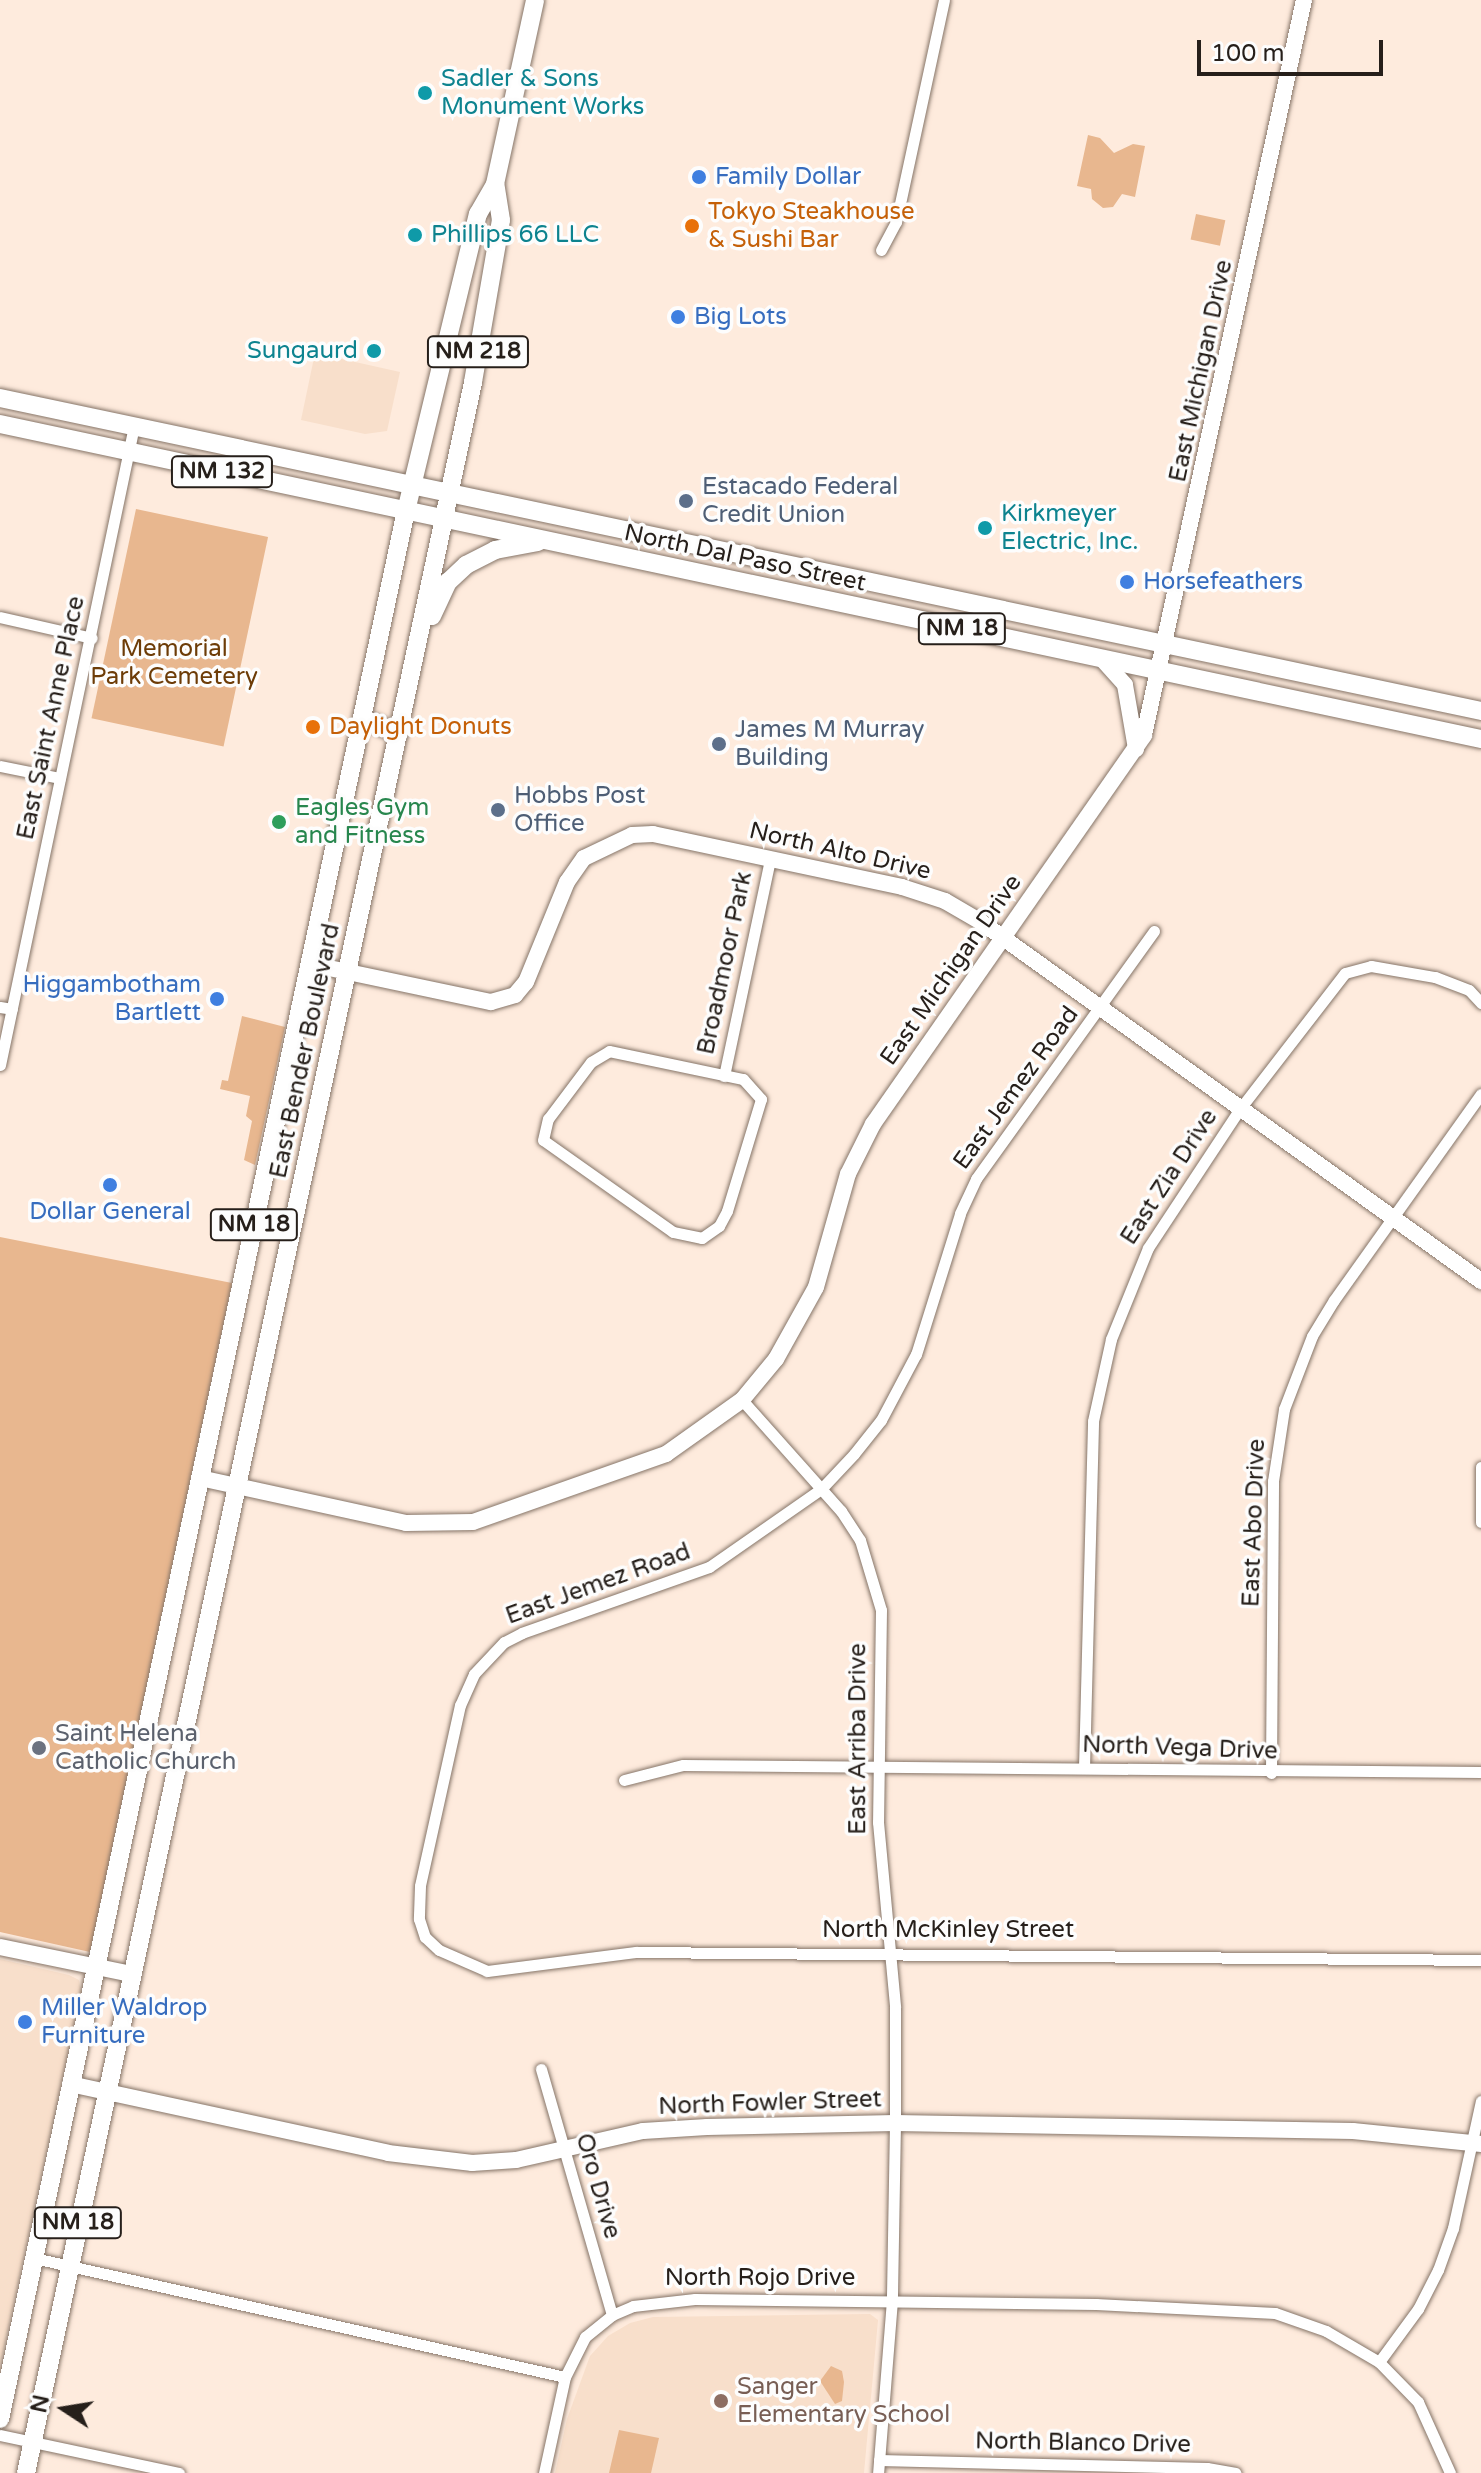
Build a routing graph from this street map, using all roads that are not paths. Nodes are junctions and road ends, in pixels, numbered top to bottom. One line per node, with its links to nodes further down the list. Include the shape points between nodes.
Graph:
1 (535, 0): 4 (main road, East Bender Boulevard / NM 218)
2 (944, 0): 5 (street, via 896,222)
3 (1304, 0): 18 (street, East Michigan Drive)
4 (495, 184): 10 (main road, East Bender Boulevard, via 478,214); 11 (main road, East Bender Boulevard / NM 218, via 501,220)
5 (881, 250)
6 (0, 398): 8 (main road, North Dal Paso Street / NM 132)
7 (0, 424): 9 (main road, North Dal Paso Street / NM 132)
8 (134, 426): 9 (street, East Saint Anne Place); 10 (main road, North Dal Paso Street / NM 132)
9 (129, 452): 12 (main road, North Dal Paso Street / NM 132); 17 (street, East Saint Anne Place)
10 (412, 485): 11 (main road, North Dal Paso Street / NM 132); 12 (main road, East Bender Boulevard / NM 18)
11 (449, 492): 13 (main road, East Bender Boulevard / NM 218); 18 (main road, North Dal Paso Street / NM 18)
12 (406, 511): 13 (main road, North Dal Paso Street / NM 132); 22 (main road, East Bender Boulevard / NM 18)
13 (443, 519): 14 (main road, North Dal Paso Street / NM 18); 16 (main road, East Bender Boulevard / NM 18)
14 (544, 540): 16 (main road, via 495,550 466,565 448,582); 19 (main road, North Dal Paso Street / NM 18)
15 (0, 617): 17 (street)
16 (420, 634): 23 (main road, East Bender Boulevard / NM 18)
17 (92, 638): 27 (street, East Saint Anne Place)
18 (1167, 645): 20 (street, East Michigan Drive); 21 (main road, North Dal Paso Street / NM 18)
19 (1101, 658): 20 (main road, North Dal Paso Street / NM 18); 25 (street, via 1125,685)
20 (1162, 671): 24 (main road, North Dal Paso Street / NM 18); 25 (street, East Michigan Drive)
21 (1481, 711)
22 (362, 718): 23 (main road); 31 (main road, East Bender Boulevard / NM 18)
23 (399, 734): 32 (main road, East Bender Boulevard / NM 18)
24 (1481, 739)
25 (1136, 750): 30 (street, East Michigan Drive)
26 (0, 766): 27 (street)
27 (60, 778): 34 (street, East Saint Anne Place)
28 (770, 859): 30 (street, North Alto Drive, via 927,894); 32 (street, North Alto Drive, via 653,834 614,839 575,870 526,982 504,999 491,1002); 37 (street, Broadmoor Park)
29 (1154, 931): 35 (street, East Jemez Road)
30 (1002, 937): 35 (street, North Alto Drive); 42 (street, East Michigan Drive, via 873,1124 848,1174 816,1287 788,1342)
31 (310, 964): 32 (street, North Alto Drive); 44 (main road, East Bender Boulevard / NM 18)
32 (347, 972): 45 (main road, East Bender Boulevard / NM 18)
33 (1481, 1003): 39 (street, East Zia Drive, via 1469,990 1435,977 1371,966 1345,973)
34 (6, 1008): 36 (street, East Saint Anne Place)
35 (1099, 1011): 39 (street, North Alto Drive); 46 (street, East Jemez Road, via 976,1179 960,1214 927,1329 901,1387 881,1420)
36 (0, 1065)
37 (724, 1076): 37 (street, Broadmoor Park, via 743,1079 761,1099 727,1211 719,1226 702,1238 673,1232 543,1140 548,1119 591,1062 609,1051)
38 (1481, 1094): 40 (street, East Abo Drive)
39 (1239, 1110): 40 (street, North Alto Drive); 49 (street, East Zia Drive, via 1148,1248 1123,1301 1102,1374 1089,1478)
40 (1392, 1220): 41 (street, North Alto Drive); 51 (street, East Abo Drive, via 1312,1336 1284,1409 1273,1481)
41 (1481, 1281)
42 (742, 1400): 45 (street, East Michigan Drive, via 691,1440 641,1467 473,1522 406,1523); 46 (street, East Arriba Drive)
43 (1481, 1467): 47 (street)
44 (200, 1478): 45 (street, East Michigan Drive); 57 (main road, East Bender Boulevard / NM 18)
45 (236, 1486): 58 (main road, East Bender Boulevard / NM 18)
46 (821, 1489): 48 (street, East Arriba Drive, via 860,1540 877,1586); 53 (street, East Jemez Road, via 709,1567 553,1619 504,1642 490,1655 460,1705 420,1886 419,1919)
47 (1481, 1522)
48 (877, 1765): 49 (street, North Vega Drive); 52 (street, North Vega Drive, via 683,1765); 55 (street, East Arriba Drive)
49 (1084, 1768): 51 (street, North Vega Drive)
50 (1481, 1772): 51 (street, North Vega Drive)
51 (1271, 1773)
52 (624, 1780)
53 (425, 1937): 55 (street, North McKinley Street, via 450,1959 487,1971 636,1952)
54 (0, 1947): 57 (street)
55 (891, 1951): 56 (street, North McKinley Street); 63 (street, East Arriba Drive)
56 (1481, 1960)
57 (95, 1966): 58 (street); 60 (main road, NM 18)
58 (131, 1974): 61 (main road, NM 18)
59 (541, 2069): 65 (street, Oro Drive)
60 (70, 2084): 61 (street, North Fowler Street); 66 (main road, NM 18)
61 (106, 2093): 65 (street, North Fowler Street, via 433,2161 516,2160); 67 (main road, NM 18)
62 (1481, 2101): 64 (street)
63 (895, 2123): 64 (street, North Fowler Street, via 1353,2131); 65 (street, North Fowler Street, via 673,2128); 68 (street, East Arriba Drive)
64 (1477, 2143): 70 (street, via 1438,2270 1418,2309)
65 (565, 2148): 69 (street, Oro Drive)
66 (34, 2258): 67 (street); 72 (main road, NM 18)
67 (69, 2266): 71 (street); 74 (main road, NM 18)
68 (892, 2300): 69 (street, North Rojo Drive, via 659,2300); 70 (street, North Rojo Drive, via 1256,2309 1326,2331); 75 (street, East Arriba Drive)
69 (612, 2315): 71 (street, North Rojo Drive, via 585,2337)
70 (1379, 2362): 80 (street, North Rojo Drive, via 1418,2402)
71 (565, 2377): 78 (street, North Rojo Drive)
72 (0, 2419)
73 (0, 2435): 74 (street)
74 (32, 2442): 76 (main road, NM 18); 77 (street)
75 (879, 2467): 79 (street, North Blanco Drive, via 1207,2468)
76 (26, 2473)
77 (179, 2473)
78 (544, 2473)
79 (1236, 2473)
80 (1450, 2473)

